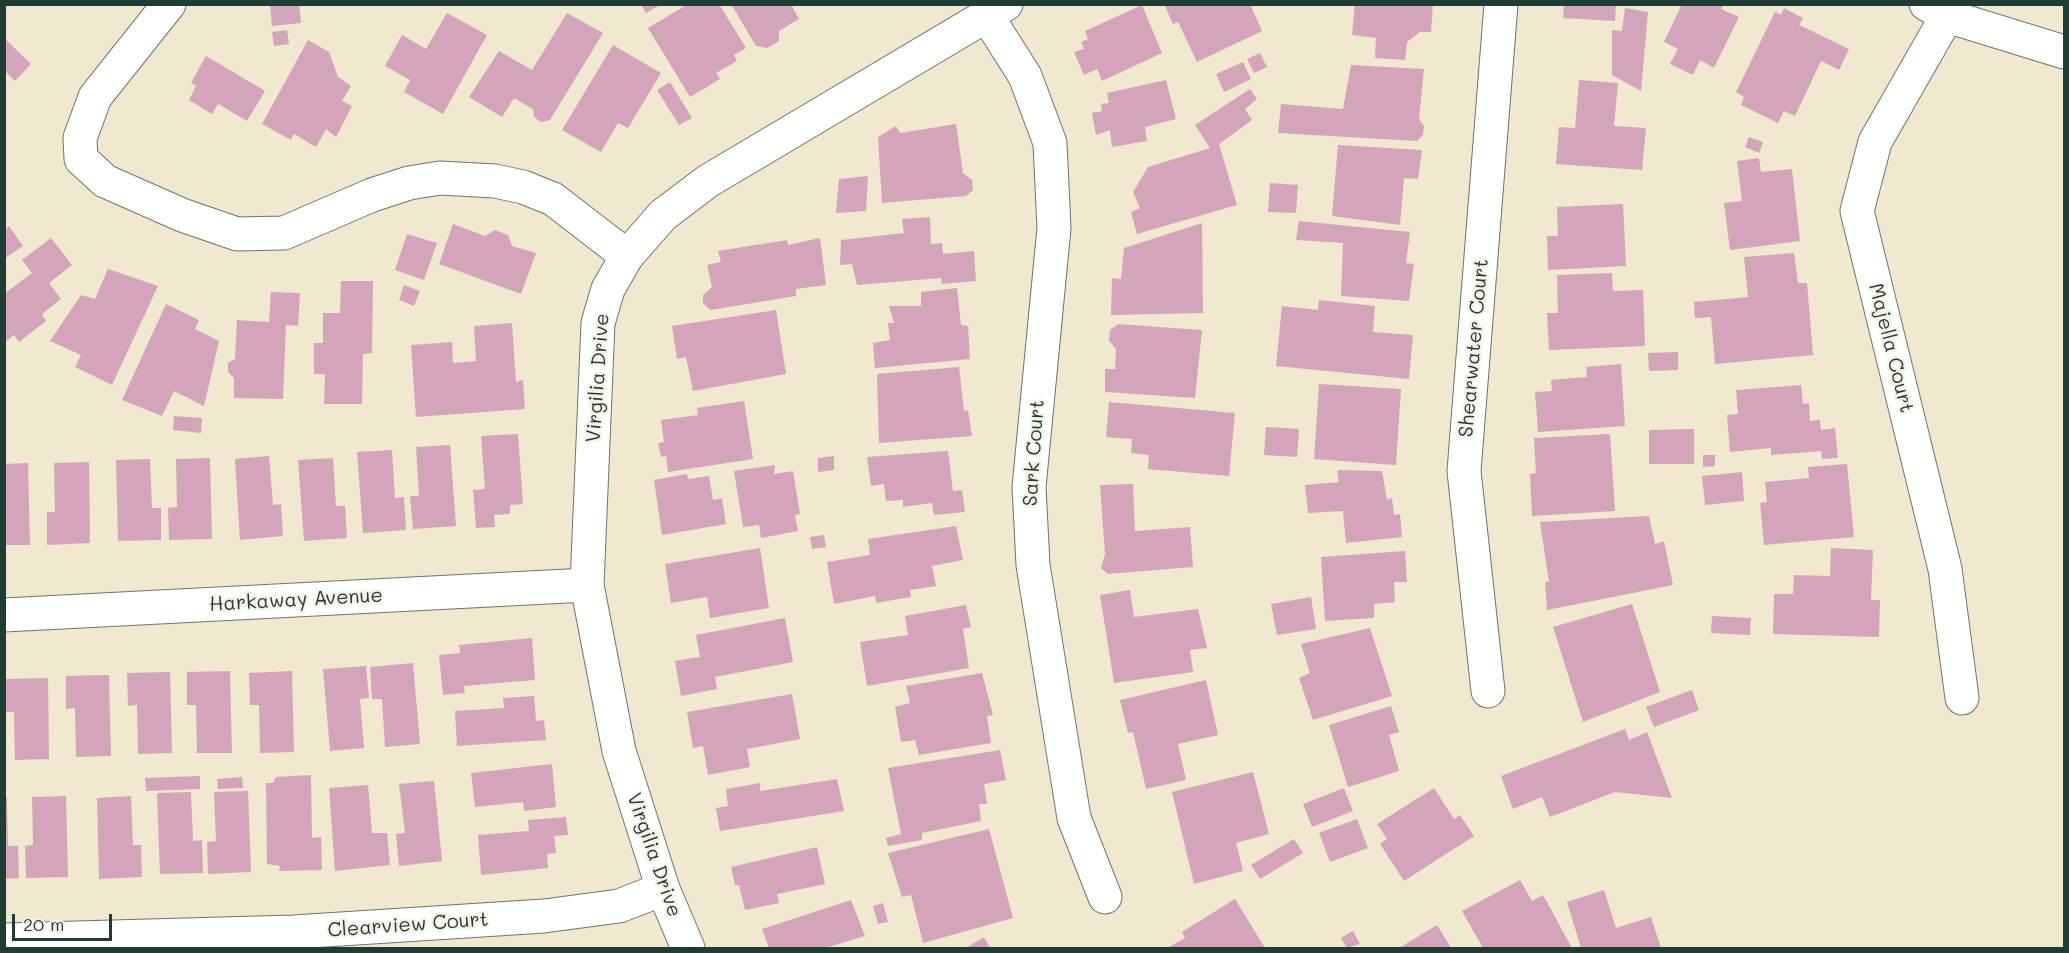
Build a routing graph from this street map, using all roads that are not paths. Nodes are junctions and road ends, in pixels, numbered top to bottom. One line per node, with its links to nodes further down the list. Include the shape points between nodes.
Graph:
1 (169, 4): 6 (street, via 95,97 80,138 81,159 105,181 237,234 284,233 409,183 440,178 495,181 553,199)
2 (1501, 4): 9 (street, Shearwater Court, via 1464,471)
3 (997, 10): 6 (street, Virgilia Drive, via 708,181 663,214); 12 (street, Sark Court, via 1050,142 1054,228 1029,487 1033,565 1074,818)
4 (1937, 10): 5 (street); 10 (street, Majella Court, via 1875,142 1857,211 1945,569)
5 (2064, 52)
6 (627, 256): 7 (street, Virgilia Drive, via 608,288 598,323)
7 (587, 585): 8 (street, Harkaway Avenue); 11 (street, Virgilia Drive, via 619,752)
8 (4, 615)
9 (1488, 691)
10 (1962, 698)
11 (663, 889): 13 (street, Clearview Court, via 619,906 544,916 305,932); 14 (street, Virgilia Drive)
12 (1105, 897)
13 (4, 940)
14 (688, 948)

